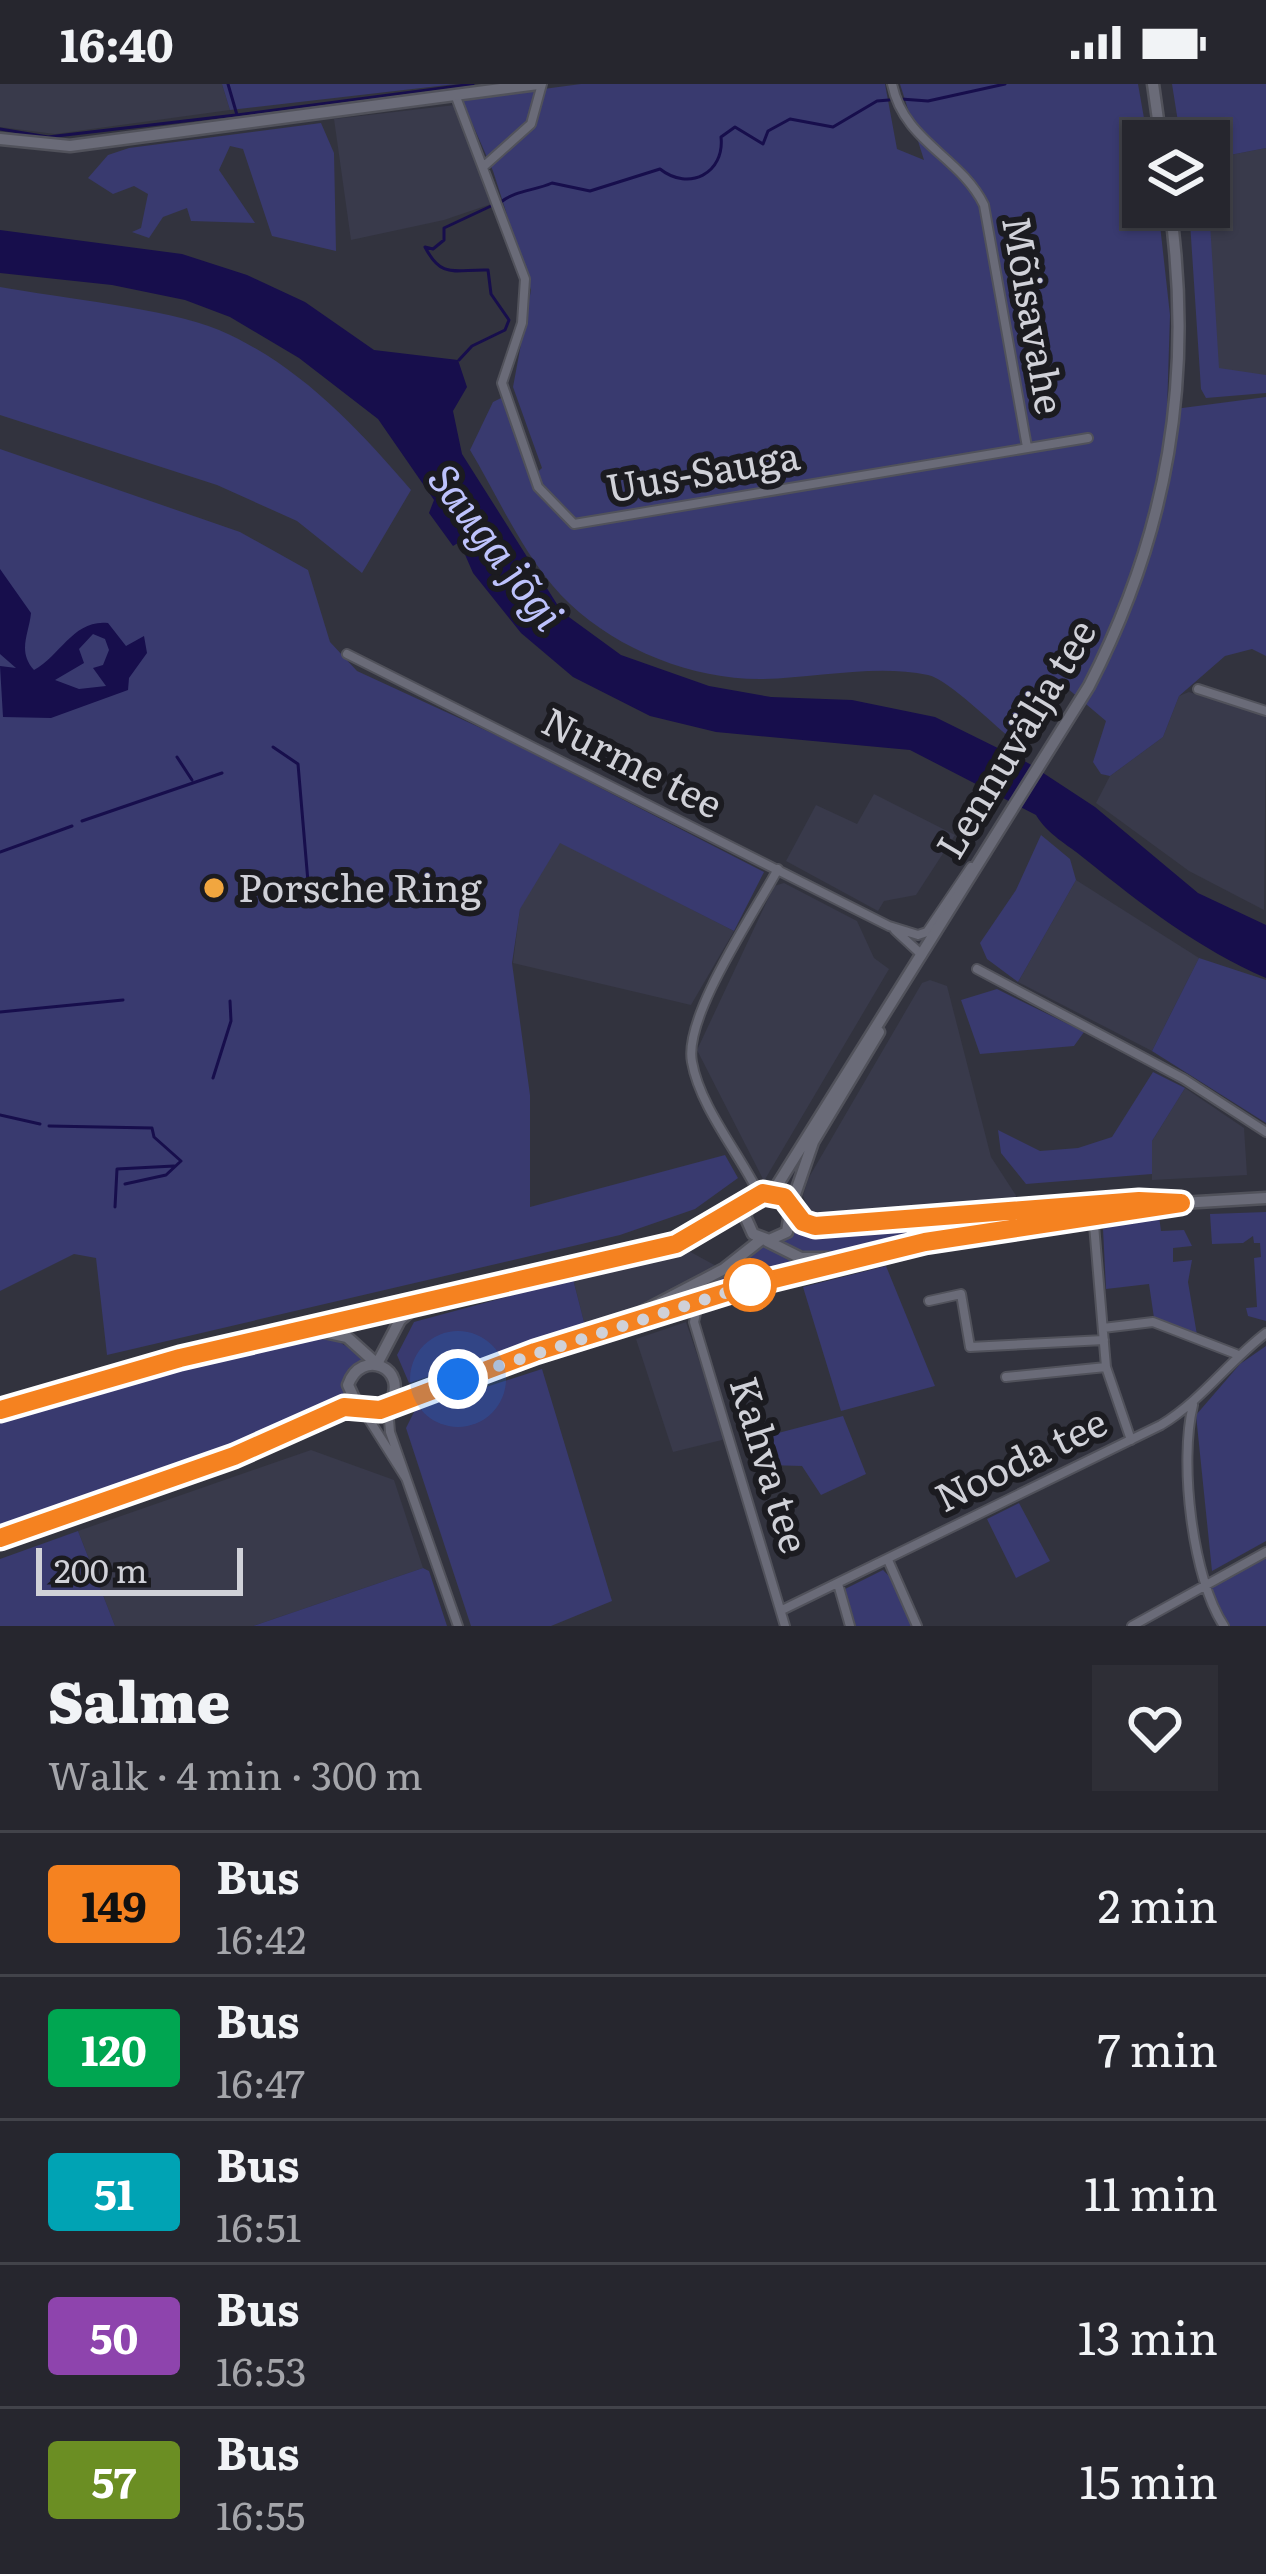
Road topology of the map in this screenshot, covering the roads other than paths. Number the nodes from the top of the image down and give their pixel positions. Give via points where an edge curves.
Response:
1 (540, 84) edge
2 (892, 84) edge
3 (1153, 84) edge
4 (456, 97) junction
5 (1158, 120) edge
6 (0, 139) edge
7 (483, 167) junction
8 (1172, 228) edge
9 (1088, 438) dead end
10 (1027, 447) junction
11 (347, 654) dead end
12 (1198, 689) dead end
13 (1266, 711) edge
14 (983, 854) junction
15 (778, 869) junction
16 (890, 926) junction
17 (918, 935) junction
18 (924, 951) junction
19 (977, 969) dead end
20 (893, 1002) junction
21 (1266, 1132) edge
22 (773, 1192) junction
23 (1262, 1196) edge
24 (755, 1197) junction
25 (1181, 1203) junction
26 (792, 1207) junction
27 (1102, 1211) junction
28 (763, 1239) junction
29 (850, 1257) junction
30 (429, 1300) junction
31 (699, 1300) junction
32 (929, 1301) dead end
33 (673, 1308) junction
34 (694, 1322) junction
35 (614, 1327) junction
36 (1103, 1328) junction
37 (300, 1330) junction
38 (1266, 1334) edge
39 (1104, 1340) junction
40 (1238, 1355) junction
41 (377, 1364) junction
42 (1106, 1367) junction
43 (1006, 1377) dead end
44 (1193, 1403) junction
45 (388, 1405) junction
46 (361, 1408) junction
47 (0, 1410) edge
48 (1168, 1420) junction
49 (1187, 1439) junction
50 (1132, 1440) junction
51 (410, 1485) junction
52 (0, 1538) edge
53 (1266, 1552) edge
54 (888, 1560) junction
55 (838, 1584) junction
56 (1203, 1586) junction
57 (782, 1610) junction
58 (458, 1626) edge
59 (785, 1626) edge
60 (850, 1626) edge
61 (917, 1626) edge
62 (1132, 1626) edge
63 (1224, 1626) edge

1 - 4 main road
1 - 7 street via 531,124
2 - 10 street, Mõisavahe via 905,121 984,205
3 - 5 main road
4 - 6 main road via 70,146
4 - 7 street, Uus-Sauga
7 - 10 street, Uus-Sauga via 525,279 522,322 502,383 538,487 574,524
8 - 14 main road, Lennuvälja tee via 1181,359 1162,500 1119,625
9 - 10 street, Uus-Sauga
11 - 15 street, Nurme tee
12 - 13 street
14 - 17 street
14 - 18 main road, Lennuvälja tee
15 - 16 street, Nurme tee
15 - 24 street via 690,1049 696,1078
16 - 17 street, Nurme tee
16 - 18 street, Nurme tee
17 - 18 street
18 - 20 main road, Lennuvälja tee
19 - 21 street
20 - 22 main road, Lennuvälja tee
20 - 26 main road, Lennuvälja tee via 813,1142
22 - 24 main road
22 - 26 main road
23 - 25 main road
24 - 28 main road via 746,1221
24 - 30 main road via 676,1244
25 - 27 main road
25 - 27 main road via 1139,1201
26 - 27 main road via 815,1226
26 - 28 main road via 787,1232
27 - 29 main road
27 - 36 street via 1095,1238
28 - 29 main road via 801,1258
28 - 35 main road via 717,1274
29 - 31 main road
30 - 37 main road
30 - 41 main road via 403,1316
31 - 33 main road
31 - 34 street, Kahva tee
32 - 39 street via 961,1294 970,1347
33 - 34 street
33 - 35 main road
34 - 57 street, Kahva tee
35 - 45 main road
36 - 39 street
36 - 40 street via 1153,1322
37 - 41 main road via 347,1336
37 - 47 main road
38 - 40 street, Nooda tee
39 - 42 street
40 - 44 street, Nooda tee
41 - 45 main road via 395,1381
41 - 46 main road via 350,1377
42 - 43 street
42 - 50 street
44 - 48 street, Nooda tee
44 - 49 street
45 - 46 main road
45 - 51 street
46 - 51 street
46 - 52 main road via 344,1407 234,1456
48 - 49 street
48 - 50 street, Nooda tee
49 - 56 street
50 - 54 street, Nooda tee
51 - 58 street
53 - 56 street
54 - 55 street, Nooda tee
54 - 61 street
55 - 57 street, Nooda tee
55 - 60 street
56 - 62 street
56 - 63 street
57 - 59 street, Kahva tee

